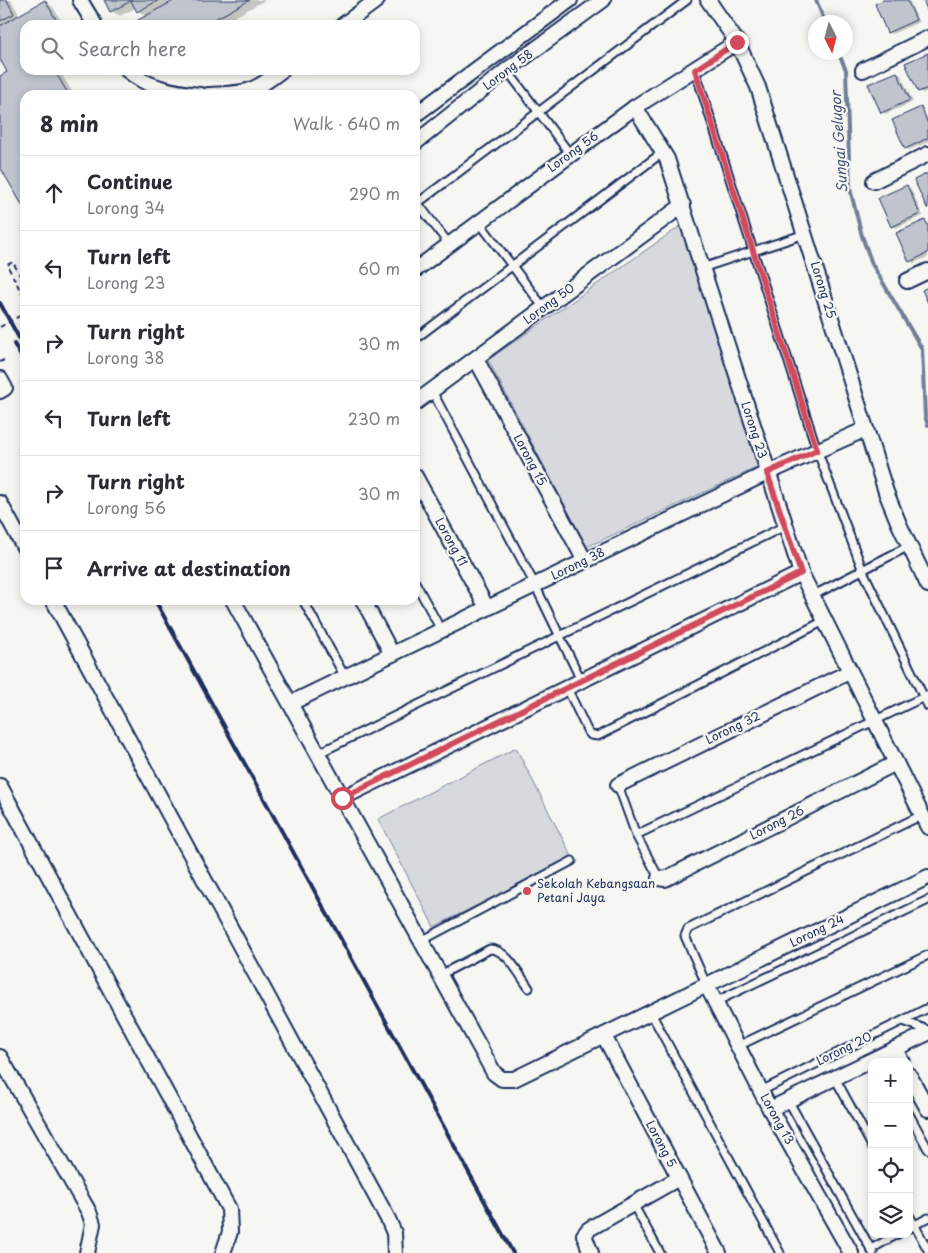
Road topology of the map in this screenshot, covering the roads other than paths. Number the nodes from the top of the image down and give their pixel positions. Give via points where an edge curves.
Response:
1 (80, 0) edge
2 (377, 0) edge
3 (570, 0) edge
4 (603, 0) edge
5 (687, 0) edge
6 (708, 0) edge
7 (92, 20) edge
8 (350, 20) edge
9 (928, 38) edge
10 (737, 42) junction
11 (495, 55) junction
12 (507, 70) junction
13 (695, 70) junction
14 (863, 70) dead end
15 (133, 75) edge
16 (275, 75) edge
17 (166, 90) edge
18 (252, 90) edge
19 (635, 107) junction
20 (420, 111) edge
21 (539, 112) junction
22 (420, 139) edge
23 (663, 152) junction
24 (570, 154) junction
25 (928, 154) edge
26 (874, 181) dead end
27 (420, 200) edge
28 (683, 205) junction
29 (420, 208) edge
30 (480, 222) junction
31 (805, 234) junction
32 (449, 244) junction
33 (754, 250) junction
34 (420, 266) edge
35 (513, 266) junction
36 (702, 268) junction
37 (928, 271) edge
38 (907, 281) dead end
39 (544, 308) junction
40 (420, 335) edge
41 (476, 359) junction
42 (0, 379) edge
43 (0, 391) edge
44 (432, 391) junction
45 (420, 399) edge
46 (866, 429) junction
47 (817, 450) junction
48 (767, 473) junction
49 (420, 485) edge
50 (0, 503) edge
51 (784, 526) junction
52 (20, 540) edge
53 (909, 546) junction
54 (585, 561) junction
55 (863, 572) junction
56 (801, 573) junction
57 (928, 584) edge
58 (534, 585) junction
59 (420, 591) edge
60 (812, 596) junction
61 (56, 605) edge
62 (236, 605) edge
63 (306, 605) edge
64 (365, 605) edge
65 (487, 608) junction
66 (824, 621) junction
67 (441, 630) junction
68 (559, 636) junction
69 (392, 654) junction
70 (849, 672) junction
71 (345, 677) junction
72 (581, 680) junction
73 (567, 688) junction
74 (926, 696) edge
75 (291, 703) junction
76 (928, 706) edge
77 (875, 722) junction
78 (319, 752) junction
79 (896, 763) junction
80 (618, 785) joint
81 (0, 786) edge
82 (342, 798) junction
83 (925, 821) edge
84 (636, 835) junction
85 (572, 862) dead end
86 (928, 877) edge
87 (659, 878) joint
88 (928, 900) edge
89 (421, 941) junction
90 (928, 955) edge
91 (440, 974) junction
92 (706, 984) junction
93 (530, 988) dead end
94 (715, 1002) junction
95 (928, 1008) edge
96 (651, 1013) junction
97 (903, 1021) junction
98 (928, 1032) edge
99 (604, 1036) junction
100 (738, 1046) junction
101 (895, 1049) junction
102 (0, 1057) edge
103 (882, 1058) edge
104 (900, 1058) edge
105 (868, 1064) edge
106 (835, 1078) junction
107 (913, 1082) edge
108 (761, 1091) junction
109 (788, 1100) junction
110 (770, 1109) junction
111 (928, 1110) edge
112 (913, 1121) edge
113 (868, 1139) edge
114 (928, 1149) edge
115 (680, 1178) junction
116 (633, 1204) junction
117 (928, 1218) edge
118 (913, 1226) edge
119 (913, 1228) edge
120 (892, 1238) edge
121 (928, 1250) edge
122 (872, 1251) edge
123 (849, 1252) edge
124 (87, 1253) edge
125 (223, 1253) edge
126 (395, 1253) edge
127 (591, 1253) edge
128 (660, 1253) edge
129 (719, 1253) edge
130 (780, 1253) edge

1 - 7 street
2 - 8 street
3 - 11 street
4 - 12 street, Lorong 58
5 - 21 lane
6 - 10 street, Lorong 25
9 - 14 street
10 - 13 street, Lorong 56
10 - 31 street, Lorong 25 via 758,87
11 - 12 street
11 - 20 street
12 - 21 lane
12 - 22 street, Lorong 58
13 - 19 street, Lorong 56
13 - 33 lane
15 - 17 street
16 - 18 street
19 - 23 street, Lorong 23
19 - 24 street, Lorong 56
21 - 24 lane
21 - 27 lane
23 - 28 street, Lorong 23
23 - 35 lane
24 - 30 street, Lorong 56
25 - 26 street
28 - 36 street, Lorong 23
28 - 39 street, Lorong 50
29 - 32 lane
30 - 32 street, Lorong 56
30 - 35 lane
31 - 33 lane
31 - 46 street, Lorong 25
32 - 34 street, Lorong 56
33 - 36 lane
33 - 47 lane
35 - 39 lane
35 - 40 lane
36 - 48 street, Lorong 23
37 - 38 street
39 - 41 street, Lorong 50
41 - 44 street, Lorong 50
41 - 54 street, Lorong 15
42 - 43 street via 4,388
44 - 45 street, Lorong 50
44 - 58 lane
46 - 47 street, Lorong 38
46 - 53 street, Lorong 25 via 886,492
47 - 48 street, Lorong 38
47 - 55 lane
48 - 51 street, Lorong 23
48 - 54 street, Lorong 38
49 - 65 street, Lorong 11
50 - 52 street
51 - 56 street, Lorong 23
51 - 68 lane
53 - 55 lane
53 - 57 street, Lorong 25
54 - 58 street, Lorong 38
55 - 60 lane
55 - 74 lane
56 - 60 street, Lorong 23
56 - 72 street
58 - 65 street, Lorong 38
58 - 68 lane
59 - 67 lane
60 - 66 street, Lorong 23
61 - 126 street via 388,1219 395,1238
62 - 75 street, Lorong 24
63 - 71 lane
64 - 69 street
65 - 67 street, Lorong 38
66 - 70 street, Lorong 23
66 - 73 lane via 598,736 588,732
67 - 69 street, Lorong 38
68 - 72 lane
68 - 78 lane
69 - 71 street, Lorong 38
70 - 77 street, Lorong 23
70 - 80 street, Lorong 32
71 - 75 street, Lorong 38
72 - 73 street
73 - 82 street
74 - 76 lane
74 - 77 lane
75 - 78 street, Lorong 24
77 - 79 street, Lorong 23
77 - 84 lane
78 - 82 street, Lorong 24
79 - 83 street, Lorong 23
79 - 87 street, Lorong 26 via 665,879
80 - 84 lane
81 - 125 street via 229,1209 230,1232
82 - 89 street, Lorong 24
83 - 92 lane via 688,929 686,936
84 - 87 lane
85 - 89 lane
86 - 92 street, Lorong 24
88 - 94 lane, Lorong 24
89 - 91 street, Lorong 24
90 - 100 lane
91 - 93 lane via 495,949
91 - 99 street, Lorong 24 via 494,1073 502,1079 514,1079
92 - 94 street, Lorong 13
92 - 96 street, Lorong 24
94 - 100 street, Lorong 13
95 - 97 lane, Lorong 20
96 - 99 street, Lorong 24
96 - 130 lane
97 - 98 lane
97 - 108 lane, Lorong 20
98 - 101 street, Lorong 20
99 - 115 street, Lorong 5
100 - 108 street, Lorong 13
101 - 103 street, Lorong 20
101 - 104 street
102 - 124 street via 89,1212 93,1224
105 - 106 street, Lorong 20
106 - 109 street, Lorong 20
106 - 113 lane
107 - 111 street
108 - 110 street, Lorong 13
109 - 110 street, Lorong 20
109 - 122 lane
110 - 123 street, Lorong 13
112 - 114 lane
115 - 116 street
115 - 129 street, Lorong 5
116 - 127 street via 589,1229 584,1236
116 - 128 lane
117 - 118 lane
119 - 121 lane
120 - 122 lane

